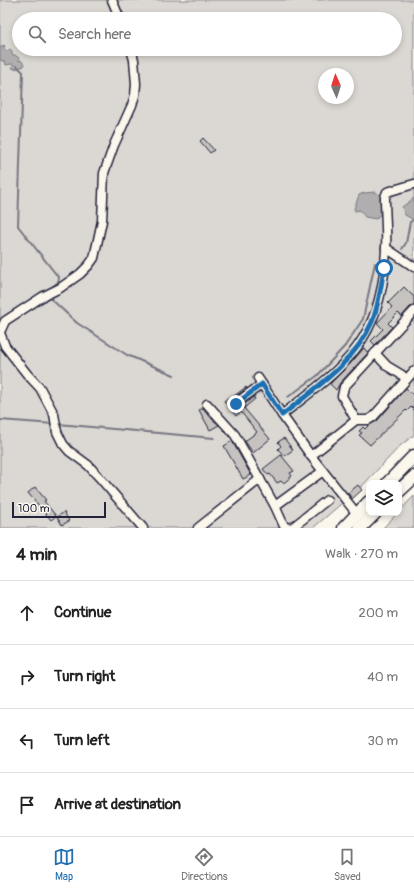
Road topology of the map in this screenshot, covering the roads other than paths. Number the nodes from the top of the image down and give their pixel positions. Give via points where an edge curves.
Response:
1 (112, 0) edge
2 (117, 12) edge
3 (133, 56) edge
4 (414, 184) edge
5 (386, 248) junction
6 (414, 267) edge
7 (414, 311) edge
8 (0, 329) edge
9 (375, 353) junction
10 (414, 371) edge
11 (406, 380) junction
12 (207, 404) dead end
13 (236, 404) dead end
14 (282, 415) junction
15 (356, 420) junction
16 (311, 456) junction
17 (414, 456) edge
18 (323, 471) junction
19 (414, 477) edge
20 (260, 479) junction
21 (391, 480) edge
22 (402, 488) edge
23 (327, 500) dead end
24 (275, 506) junction
25 (365, 521) edge
26 (143, 528) edge
27 (198, 528) edge
28 (344, 528) edge

1 - 2 street
3 - 8 street via 135,95 104,173 102,221 94,258 80,274 5,321
4 - 5 street via 386,192
5 - 6 street
5 - 14 street via 379,301 362,340 331,375
7 - 9 street
8 - 26 street via 5,346 40,388 54,414 57,432 63,444 99,476
9 - 11 street via 386,366
9 - 15 street via 342,390 342,396
10 - 11 street
11 - 15 street via 374,417
12 - 20 street via 234,435
13 - 14 street via 260,381
14 - 16 street
15 - 16 street
16 - 18 street
17 - 21 highway
18 - 24 street
18 - 25 street
19 - 22 highway
20 - 24 street
20 - 27 street
23 - 24 street via 293,527 288,528 284,526
25 - 28 highway

